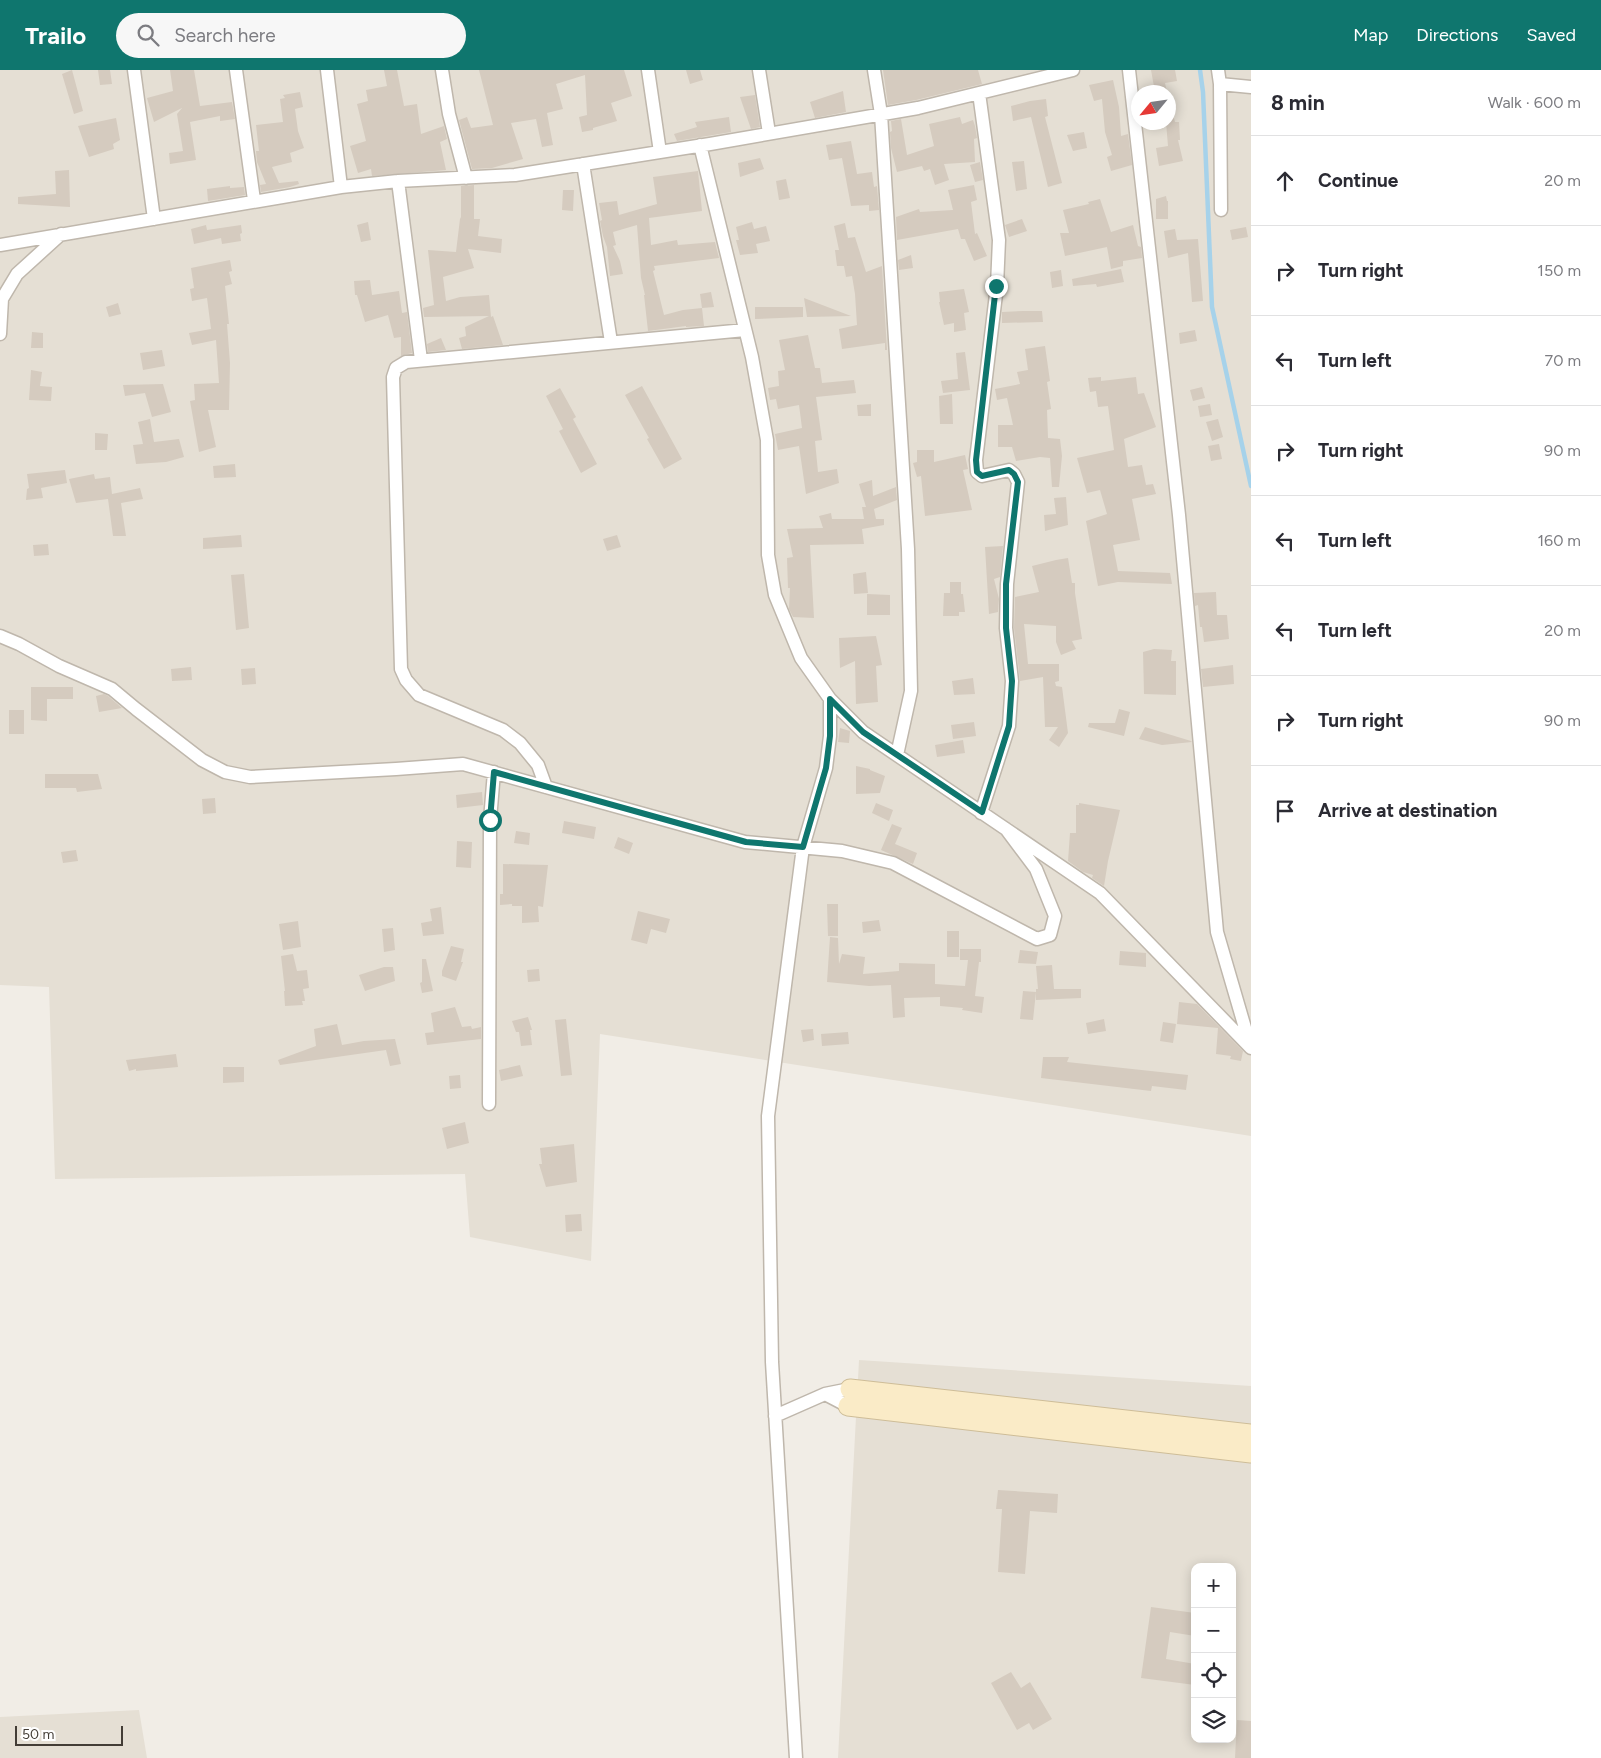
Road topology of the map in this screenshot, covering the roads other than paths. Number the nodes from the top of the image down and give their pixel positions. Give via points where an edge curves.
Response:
1 (134, 70) edge
2 (236, 70) edge
3 (327, 70) edge
4 (442, 70) edge
5 (648, 70) edge
6 (759, 70) edge
7 (874, 70) edge
8 (1073, 70) edge
9 (1129, 70) edge
10 (1218, 70) edge
11 (1220, 84) junction
12 (1251, 87) edge
13 (978, 93) junction
14 (881, 114) junction
15 (768, 134) junction
16 (700, 145) junction
17 (660, 152) junction
18 (582, 164) junction
19 (466, 178) junction
20 (398, 182) junction
21 (341, 187) junction
22 (254, 200) junction
23 (1221, 210) dead end
24 (154, 219) junction
25 (61, 234) junction
26 (0, 245) edge
27 (745, 330) junction
28 (0, 334) edge
29 (610, 342) junction
30 (421, 360) junction
31 (0, 636) edge
32 (830, 699) junction
33 (897, 755) junction
34 (494, 772) junction
35 (546, 787) junction
36 (982, 812) junction
37 (1006, 829) junction
38 (803, 847) junction
39 (1251, 1048) edge
40 (489, 1104) dead end
41 (849, 1398) junction
42 (775, 1416) junction
43 (1251, 1434) edge
44 (1251, 1453) edge
45 (796, 1758) edge

1 - 24 street
2 - 22 street
3 - 21 street
4 - 19 street via 449,114
5 - 17 street
6 - 15 street
7 - 14 street
8 - 13 street
9 - 39 street via 1179,515 1217,932
10 - 11 street
11 - 12 street
11 - 23 street
13 - 14 street
13 - 36 street via 999,240 977,472 982,476 1009,470 1018,482 1006,584 1006,628 1012,681 1009,726
14 - 15 street
14 - 33 street via 908,549 911,691
15 - 16 street
16 - 17 street
16 - 27 street
17 - 18 street
18 - 19 street via 515,175
18 - 29 street
19 - 20 street
20 - 21 street
20 - 30 street
21 - 22 street
22 - 24 street
24 - 25 street
25 - 26 street
25 - 28 street via 17,274 2,299
27 - 29 street
27 - 32 street via 767,440 768,556 775,595 801,658
29 - 30 street
30 - 35 street via 406,362 396,368 393,377 401,669 419,695 502,730 520,742 538,765
31 - 34 street via 112,689 202,760 225,772 250,777 463,764
32 - 33 street via 863,732
32 - 38 street via 826,768
33 - 36 street
34 - 35 street
34 - 40 street via 490,820
35 - 38 street via 746,842
36 - 37 street
37 - 38 street via 1036,869 1055,916 1050,935 1037,939 894,863 842,851
37 - 39 street via 1100,893
38 - 42 street via 768,1116
41 - 42 street via 825,1394
41 - 43 street
41 - 44 street
42 - 45 street

